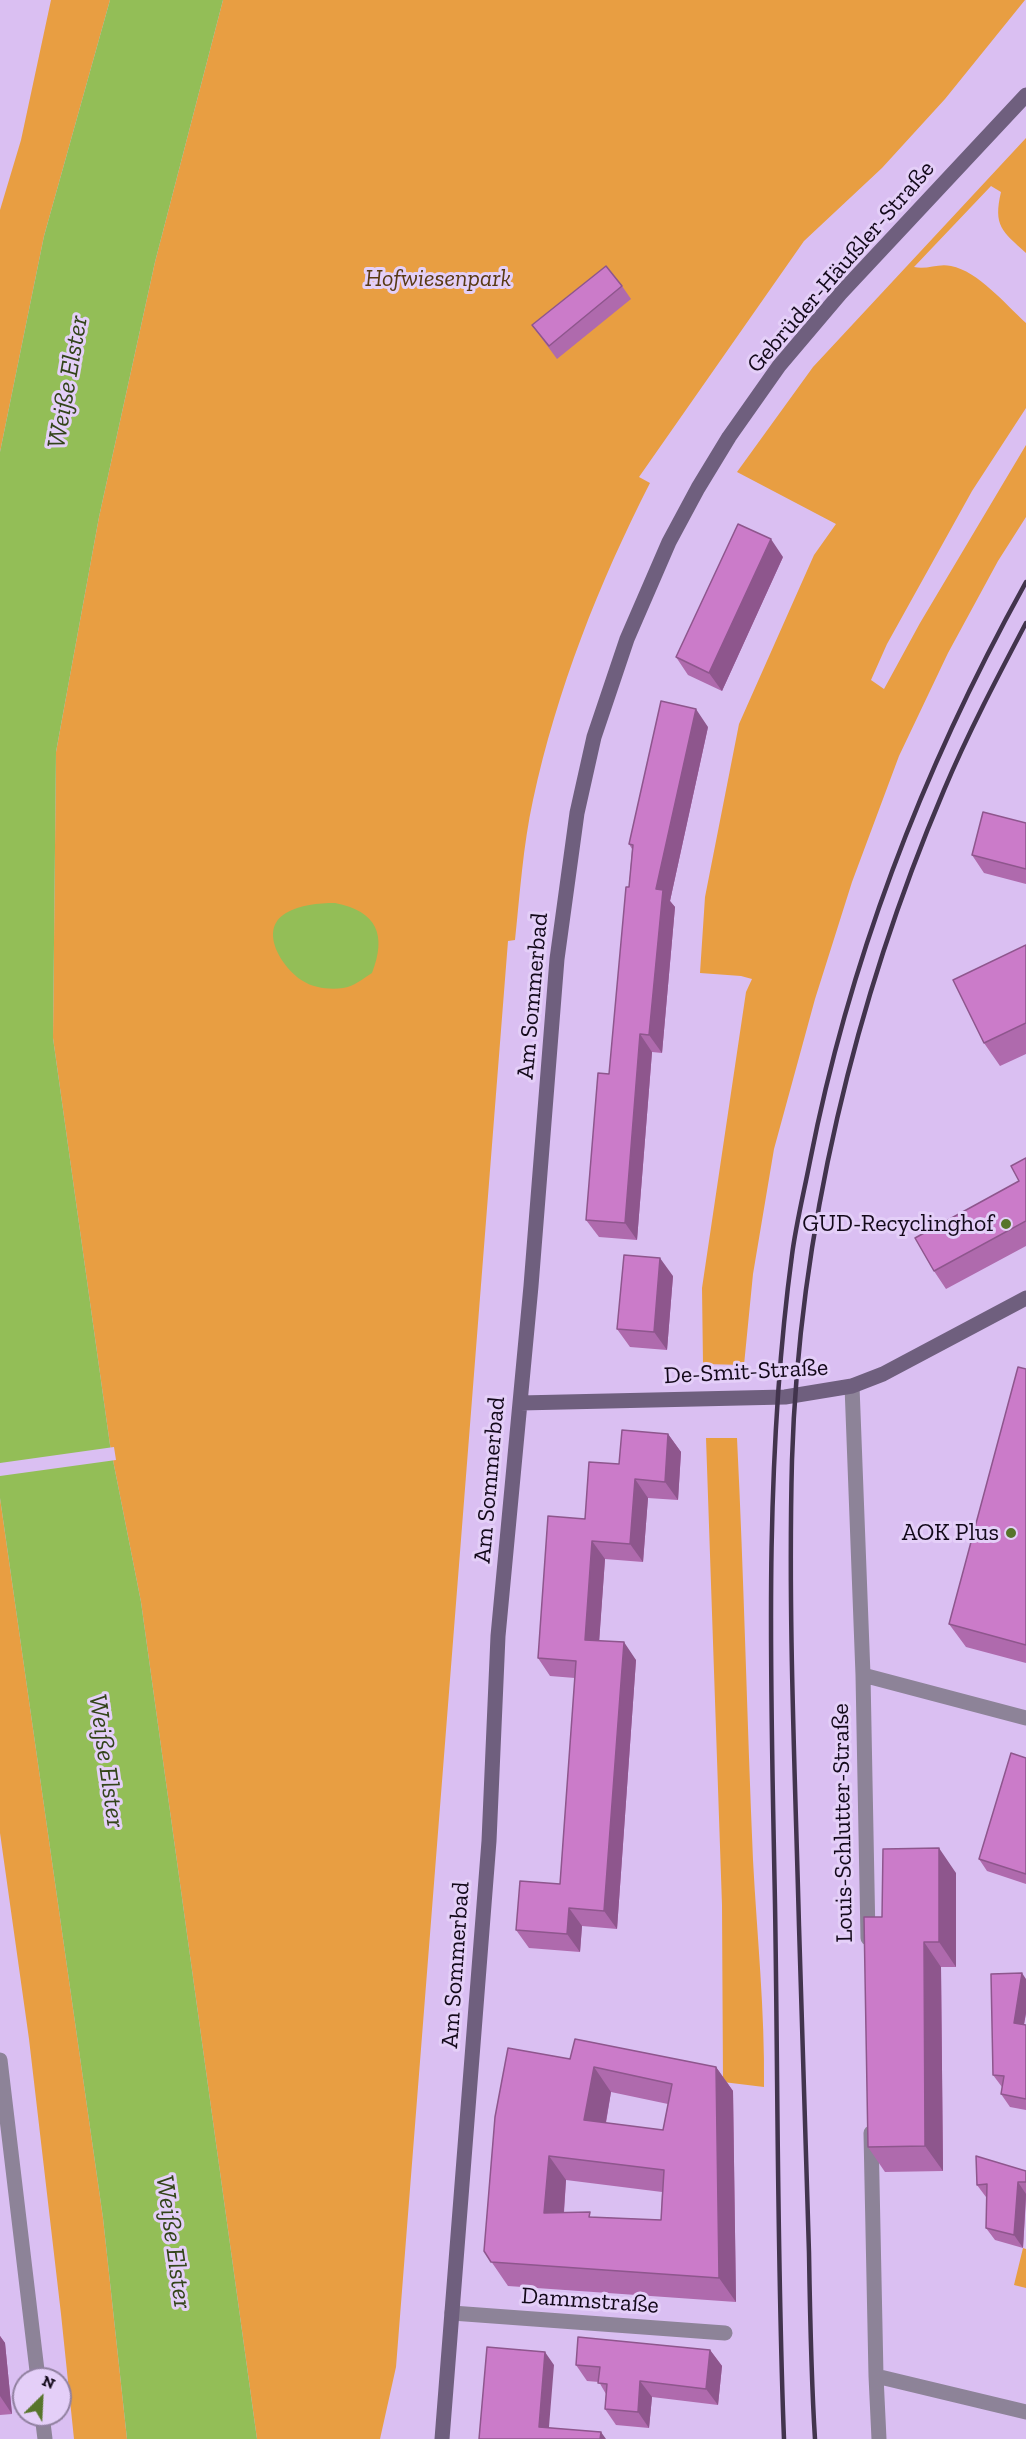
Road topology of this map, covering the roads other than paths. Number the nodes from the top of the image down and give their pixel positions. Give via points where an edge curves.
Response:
1 (1026, 95) edge
2 (669, 542) joint
3 (1026, 1298) edge
4 (852, 1386) junction
5 (520, 1403) junction
6 (863, 1675) junction
7 (1026, 1718) edge
8 (868, 1948) edge
9 (0, 2060) edge
10 (871, 2114) edge
11 (452, 2313) junction
12 (725, 2333) dead end
13 (37, 2367) edge
14 (876, 2376) junction
15 (1026, 2412) edge
16 (442, 2439) edge
17 (879, 2439) edge

1 - 2 main road, Gebrüder-Häußler-Straße via 840,294 779,366 723,447
2 - 5 main road, Am Sommerbad via 627,639 594,737 577,813 557,959
3 - 4 main road, De-Smit-Straße via 883,1374
4 - 5 main road, De-Smit-Straße via 785,1396
4 - 6 street, Louis-Schlutter-Straße
5 - 11 main road, Am Sommerbad via 498,1636 489,1841
6 - 7 street
6 - 8 street, Louis-Schlutter-Straße
9 - 13 street
10 - 14 street
11 - 12 street, Dammstraße
11 - 16 main road, Am Sommerbad
14 - 15 street
14 - 17 street

